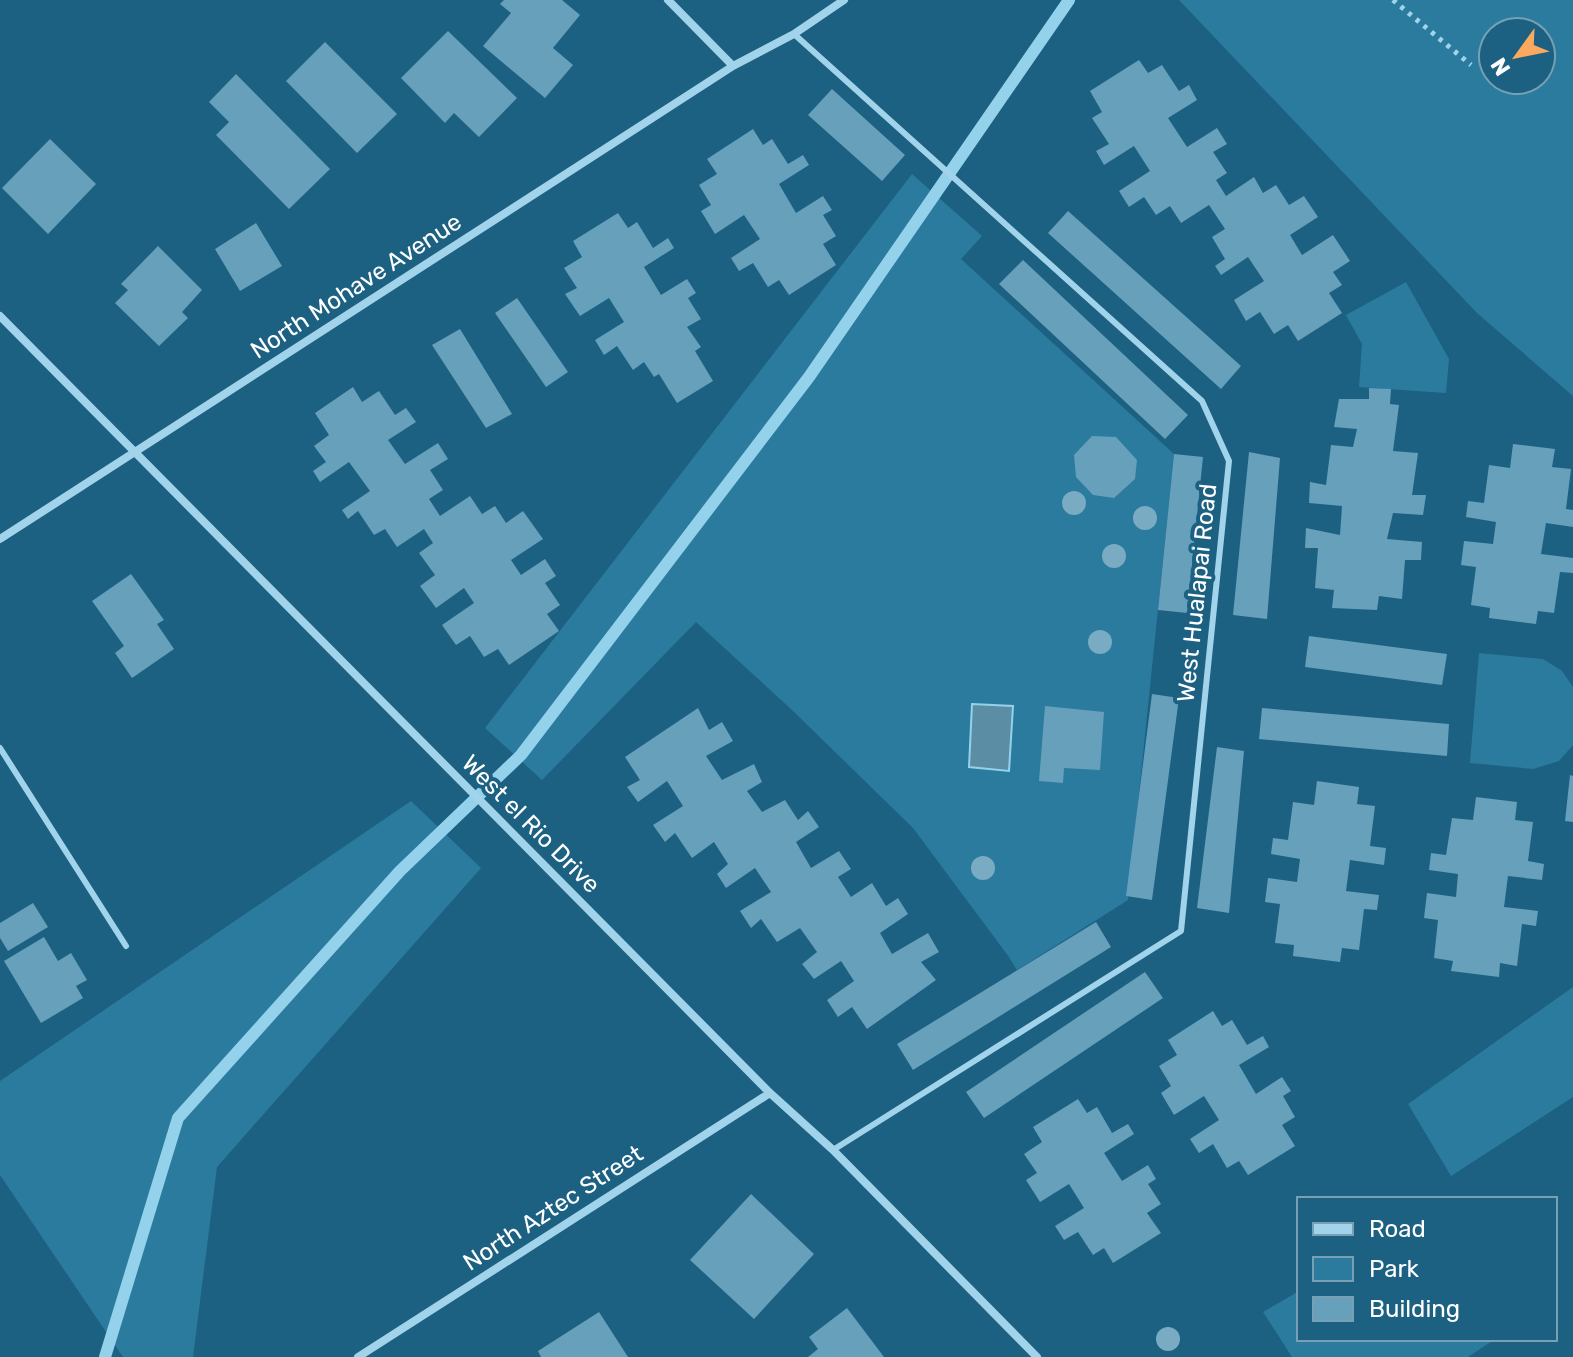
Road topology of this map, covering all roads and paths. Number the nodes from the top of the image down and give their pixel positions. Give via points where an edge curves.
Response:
1 (668, 0) edge
2 (844, 0) edge
3 (1393, 0) edge
4 (794, 34) junction
5 (1471, 65) dead end
6 (733, 66) junction
7 (0, 316) edge
8 (134, 453) junction
9 (0, 539) edge
10 (0, 748) edge
11 (126, 946) dead end
12 (770, 1093) junction
13 (833, 1150) junction
14 (358, 1357) edge
15 (1037, 1357) edge

1 - 6 street
2 - 4 street, North Mohave Avenue
3 - 5 path
4 - 6 street, North Mohave Avenue
4 - 13 lane, West Hualapai Road via 1202,401 1229,461 1181,931
6 - 8 street, North Mohave Avenue
7 - 8 street, West el Rio Drive
8 - 9 street, North Mohave Avenue
8 - 12 street, West el Rio Drive
10 - 11 lane
12 - 13 street, West el Rio Drive
12 - 14 street, North Aztec Street
13 - 15 street, West el Rio Drive

